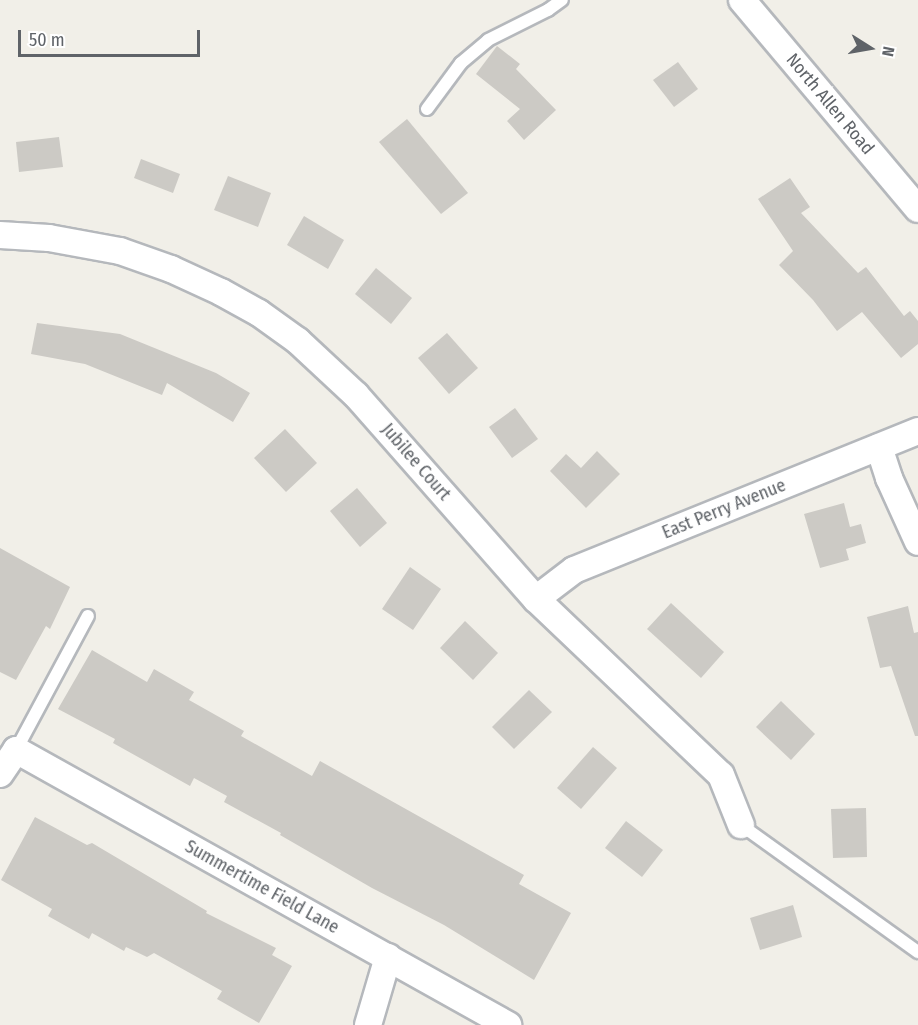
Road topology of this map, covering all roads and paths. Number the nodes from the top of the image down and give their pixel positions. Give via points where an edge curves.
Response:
1 (562, 0) edge
2 (742, 0) edge
3 (427, 110) dead end
4 (918, 209) edge
5 (0, 235) edge
6 (918, 431) edge
7 (879, 447) junction
8 (918, 542) edge
9 (536, 599) junction
10 (88, 616) dead end
11 (16, 750) junction
12 (0, 774) edge
13 (741, 825) joint
14 (918, 952) edge
15 (388, 957) junction
16 (368, 1025) edge
17 (508, 1025) edge

1 - 3 lane via 488,40 461,63
2 - 4 street, North Allen Road
5 - 9 street, Jubilee Court via 49,238 120,251 171,269 259,314 298,341 356,395
6 - 7 street, East Perry Avenue
7 - 8 street
7 - 9 street, East Perry Avenue via 574,570
9 - 13 street, Jubilee Court via 721,775
10 - 11 lane
11 - 12 street
11 - 15 street, Summertime Field Lane
13 - 14 lane
15 - 16 street
15 - 17 street, Summertime Field Lane

